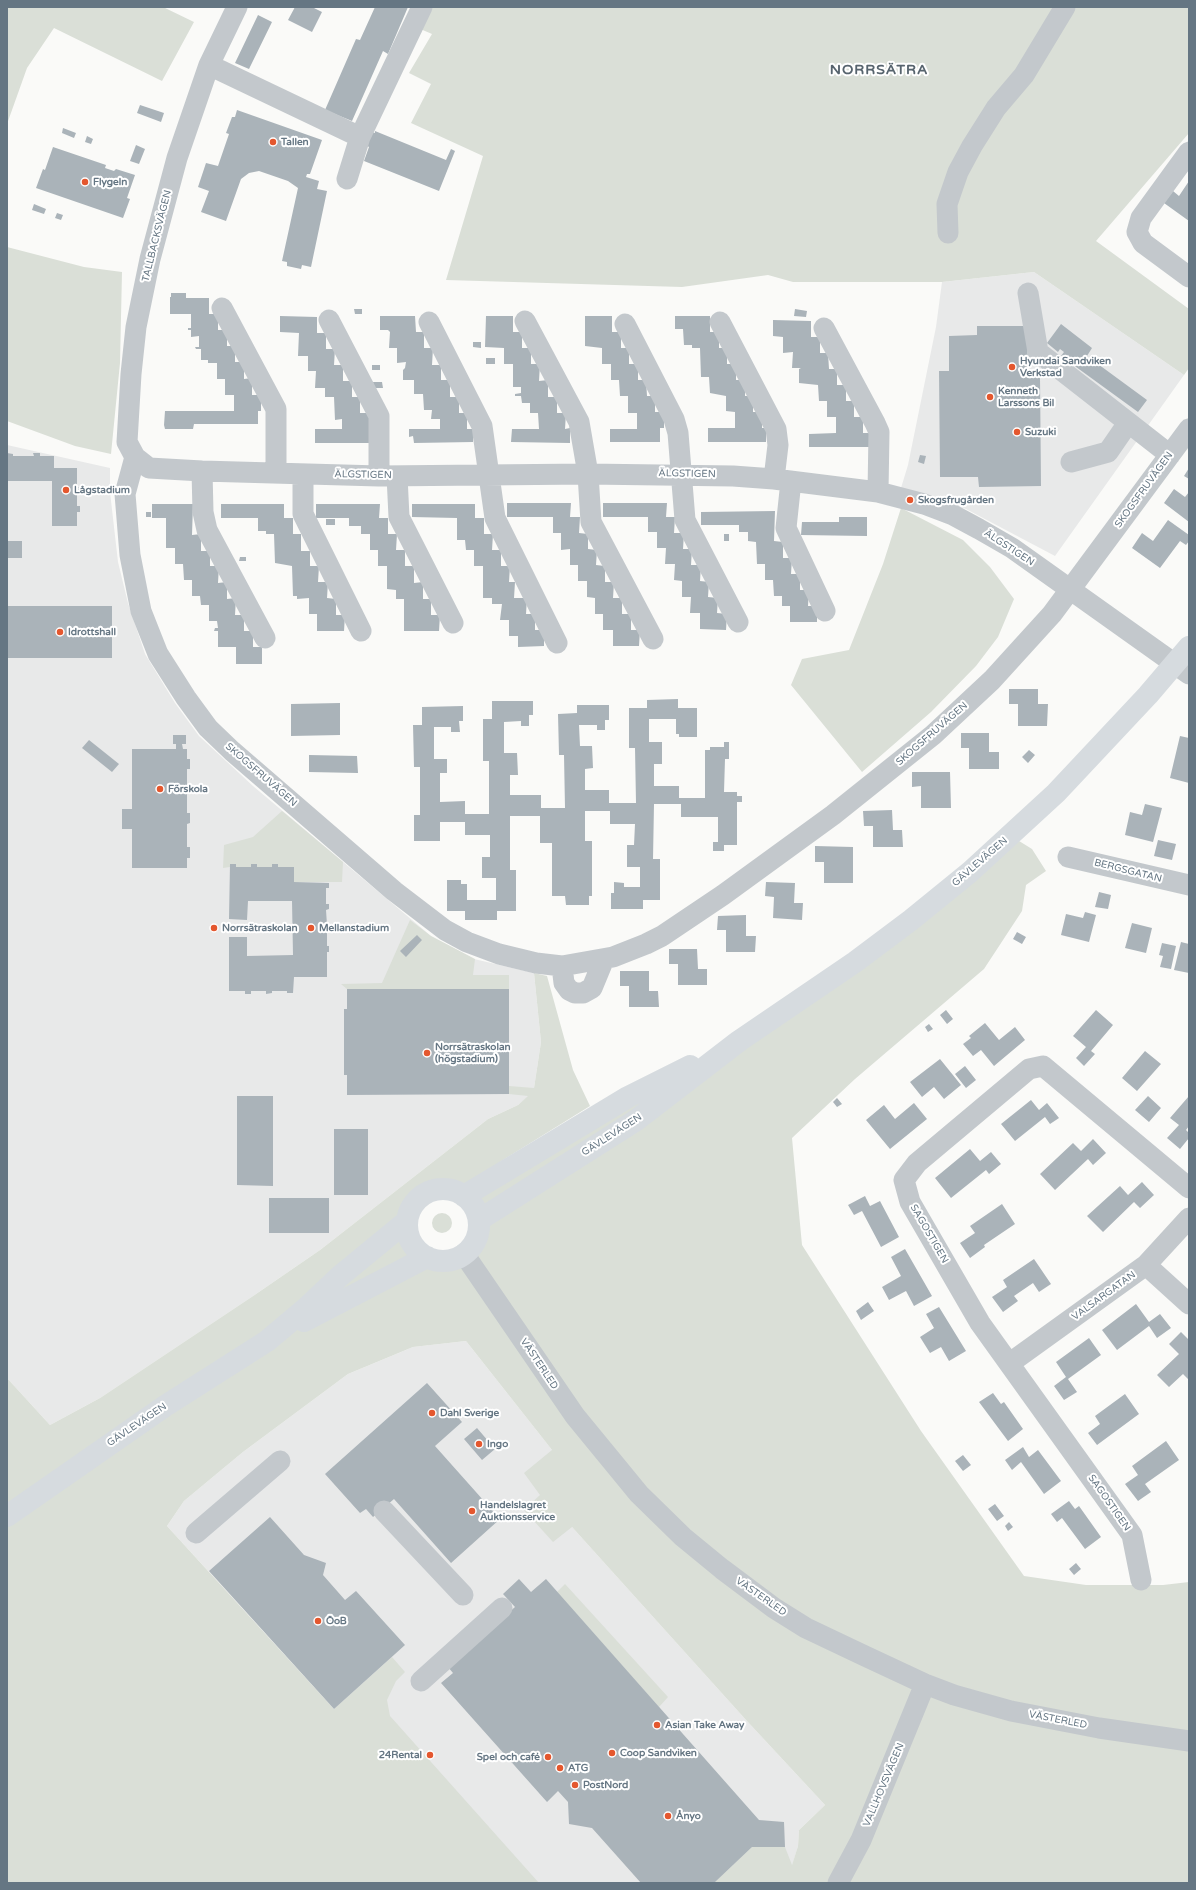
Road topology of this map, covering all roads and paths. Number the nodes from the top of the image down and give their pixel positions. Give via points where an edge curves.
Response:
1 (237, 7) edge
2 (422, 7) edge
3 (1065, 7) edge
4 (209, 65) junction
5 (360, 137) junction
6 (1189, 152) edge
7 (347, 179) dead end
8 (948, 233) dead end
9 (1189, 277) edge
10 (1028, 293) dead end
11 (222, 308) dead end
12 (329, 320) dead end
13 (525, 321) dead end
14 (429, 322) dead end
15 (720, 322) dead end
16 (624, 324) dead end
17 (824, 328) dead end
18 (1128, 423) junction
19 (1189, 429) edge
20 (1170, 455) junction
21 (142, 462) junction
22 (1071, 462) dead end
23 (202, 471) junction
24 (276, 473) junction
25 (588, 474) junction
26 (682, 474) junction
27 (303, 475) junction
28 (388, 476) junction
29 (490, 476) junction
30 (782, 480) junction
31 (878, 492) junction
32 (1070, 590) junction
33 (825, 611) dead end
34 (738, 622) dead end
35 (453, 623) dead end
36 (361, 631) dead end
37 (265, 638) dead end
38 (653, 639) dead end
39 (557, 643) dead end
40 (1189, 647) edge
41 (1182, 669) edge
42 (1068, 857) dead end
43 (1189, 885) edge
44 (604, 959) junction
45 (562, 966) junction
46 (739, 1041) junction
47 (1189, 1188) edge
48 (464, 1196) junction
49 (1189, 1218) edge
50 (479, 1220) junction
51 (407, 1221) junction
52 (464, 1254) junction
53 (427, 1257) junction
54 (1146, 1265) junction
55 (1189, 1304) edge
56 (269, 1339) junction
57 (1010, 1363) junction
58 (280, 1461) dead end
59 (384, 1511) dead end
60 (7, 1516) edge
61 (196, 1533) dead end
62 (1141, 1580) dead end
63 (463, 1595) dead end
64 (502, 1608) dead end
65 (421, 1681) dead end
66 (925, 1684) junction
67 (1189, 1741) edge
68 (838, 1883) edge

1 - 4 street, TALLBACKSVÄGEN
2 - 5 street
3 - 8 street via 1024,75 992,114 958,172 948,204
4 - 5 street
4 - 21 street, TALLBACKSVÄGEN via 177,158 150,259 136,327 127,425 128,442
5 - 7 street
6 - 9 street via 1141,218 1137,232 1143,243
10 - 18 street via 1038,352
11 - 24 street via 276,409
12 - 28 street via 379,416
13 - 25 street via 579,422
14 - 29 street via 482,426
15 - 30 street via 776,429
16 - 26 street via 674,419
17 - 31 street via 879,432
18 - 20 street
18 - 22 street via 1108,452
19 - 20 street, SKOGSFRUVÄGEN
20 - 32 street, SKOGSFRUVÄGEN
21 - 23 street, ÄLGSTIGEN
21 - 45 street, SKOGSFRUVÄGEN via 124,494 130,555 141,611 158,654 208,728 389,887 445,930 467,942 499,954
23 - 24 street, ÄLGSTIGEN
23 - 37 street via 203,512 207,530
24 - 27 street, ÄLGSTIGEN
25 - 26 street, ÄLGSTIGEN
25 - 29 street, ÄLGSTIGEN
25 - 38 street via 591,522
26 - 30 street, ÄLGSTIGEN
26 - 34 street via 685,520
27 - 28 street, ÄLGSTIGEN
27 - 36 street via 303,514
28 - 29 street, ÄLGSTIGEN
28 - 35 street via 399,518
29 - 39 street via 495,518
30 - 31 street, ÄLGSTIGEN
30 - 33 street via 786,528
31 - 32 street, ÄLGSTIGEN via 953,515 1012,548
32 - 41 street, ÄLGSTIGEN
32 - 44 street, SKOGSFRUVÄGEN via 992,680 933,735 856,799 662,936
40 - 41 main road, GÄVLEVÄGEN
41 - 46 main road, GÄVLEVÄGEN via 1065,784 970,872 861,958
42 - 43 street, BERGSGATAN
44 - 45 street, SKOGSFRUVÄGEN
44 - 45 street via 592,988 583,993 569,990 564,983
46 - 48 main road, GÄVLEVÄGEN via 628,1098
46 - 50 main road, GÄVLEVÄGEN via 635,1121
47 - 57 street, SAGOSTIGEN via 1043,1066 1029,1069 917,1162 904,1180 910,1202 980,1323
48 - 50 main road via 471,1202
48 - 51 main road, GÄVLEVÄGEN via 453,1190 429,1192 411,1207
49 - 54 street, VALSARGATAN
50 - 52 main road via 476,1238
51 - 53 main road via 407,1231 412,1242 418,1251
51 - 56 main road, GÄVLEVÄGEN
52 - 53 main road via 446,1261
52 - 66 street, VÄSTERLED via 575,1416 639,1494 683,1537 751,1592 806,1628
53 - 56 main road, GÄVLEVÄGEN
54 - 55 street
54 - 57 street, VALSARGATAN
56 - 60 main road, GÄVLEVÄGEN via 165,1406
57 - 62 street, SAGOSTIGEN via 1132,1535
58 - 61 street
59 - 63 street
64 - 65 street
66 - 67 street, VÄSTERLED via 1011,1711 1099,1728
66 - 68 street, VALLHOVSVÄGEN via 861,1840

